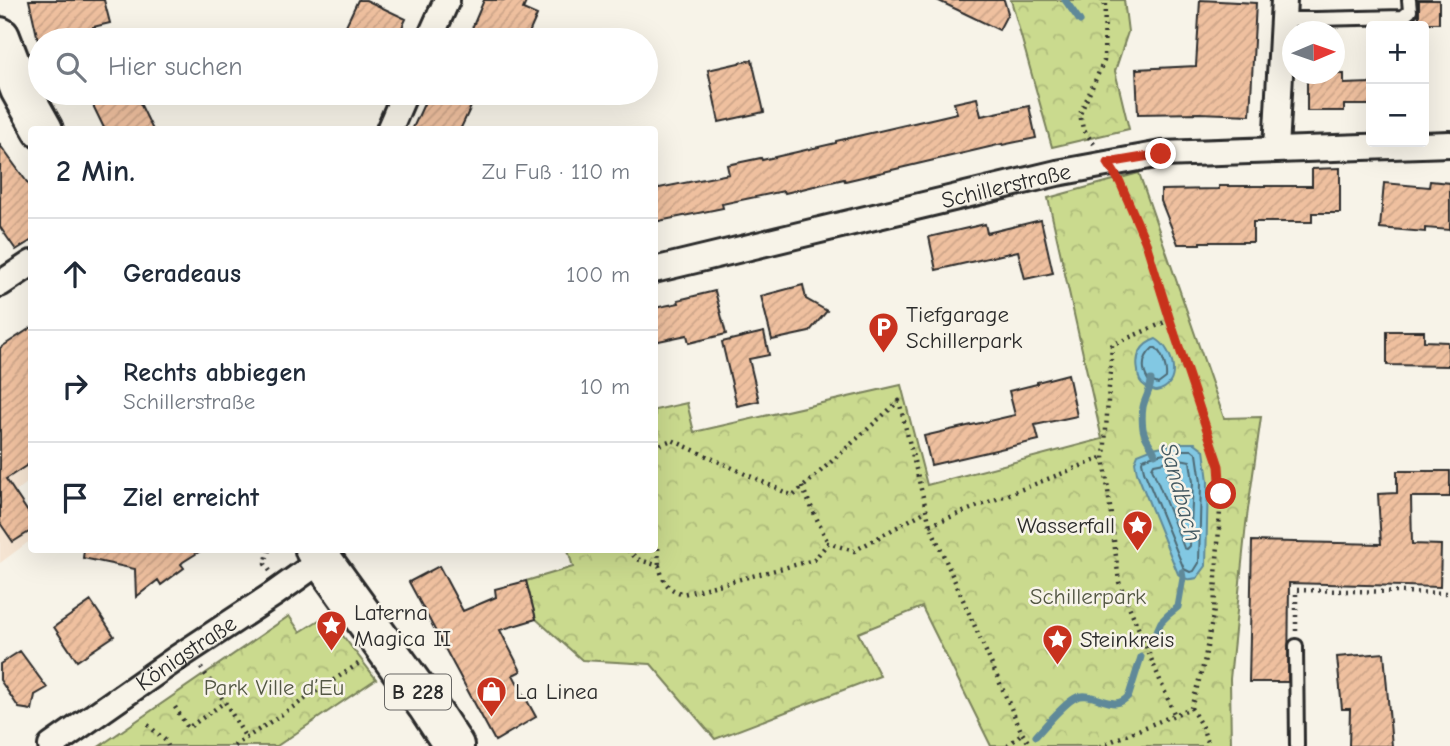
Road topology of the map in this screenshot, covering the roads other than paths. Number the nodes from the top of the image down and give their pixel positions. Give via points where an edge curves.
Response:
1 (447, 0) edge
2 (1409, 0) edge
3 (1284, 9) edge
4 (434, 28) edge
5 (0, 37) edge
6 (28, 103) edge
7 (29, 105) edge
8 (400, 105) edge
9 (41, 126) edge
10 (391, 126) edge
11 (1450, 144) edge
12 (1276, 149) junction
13 (28, 266) edge
14 (658, 269) edge
15 (0, 284) edge
16 (319, 554) edge
17 (1296, 646) road end
18 (51, 746) edge
19 (454, 746) edge
20 (1297, 746) edge

1 - 4 street
2 - 3 lane via 1410,11 1403,17 1316,19
3 - 12 street
5 - 6 main road
7 - 9 main road
8 - 10 street
11 - 12 street, Schillerstraße
12 - 14 street, Schillerstraße via 1161,154 1108,163
13 - 15 street
16 - 18 street, Königstraße via 274,594
16 - 19 main road, B 228
17 - 20 lane

